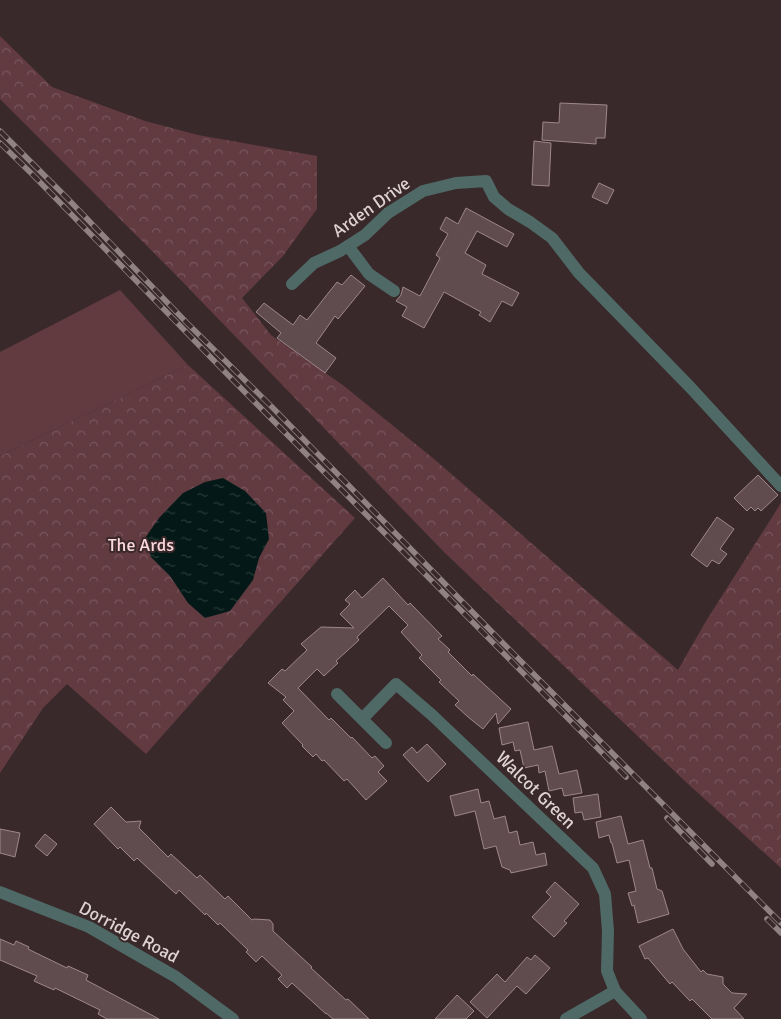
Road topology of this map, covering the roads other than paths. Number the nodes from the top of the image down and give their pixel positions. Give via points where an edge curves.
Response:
1 (348, 246) junction
2 (292, 284) dead end
3 (394, 290) dead end
4 (781, 486) edge
5 (337, 694) dead end
6 (362, 719) junction
7 (386, 743) dead end
8 (0, 892) edge
9 (615, 991) junction
10 (233, 1019) edge
11 (566, 1019) edge
12 (641, 1019) edge

1 - 2 street, Arden Drive via 314,263
1 - 3 street via 369,274
1 - 4 street, Arden Drive via 388,213 423,191 456,183 486,181 494,197 552,238 579,273
5 - 6 street
6 - 7 street
6 - 9 street, Walcot Green via 396,684 593,868 605,894 607,971
8 - 10 street, Dorridge Road via 89,927 176,977
9 - 11 street
9 - 12 street

